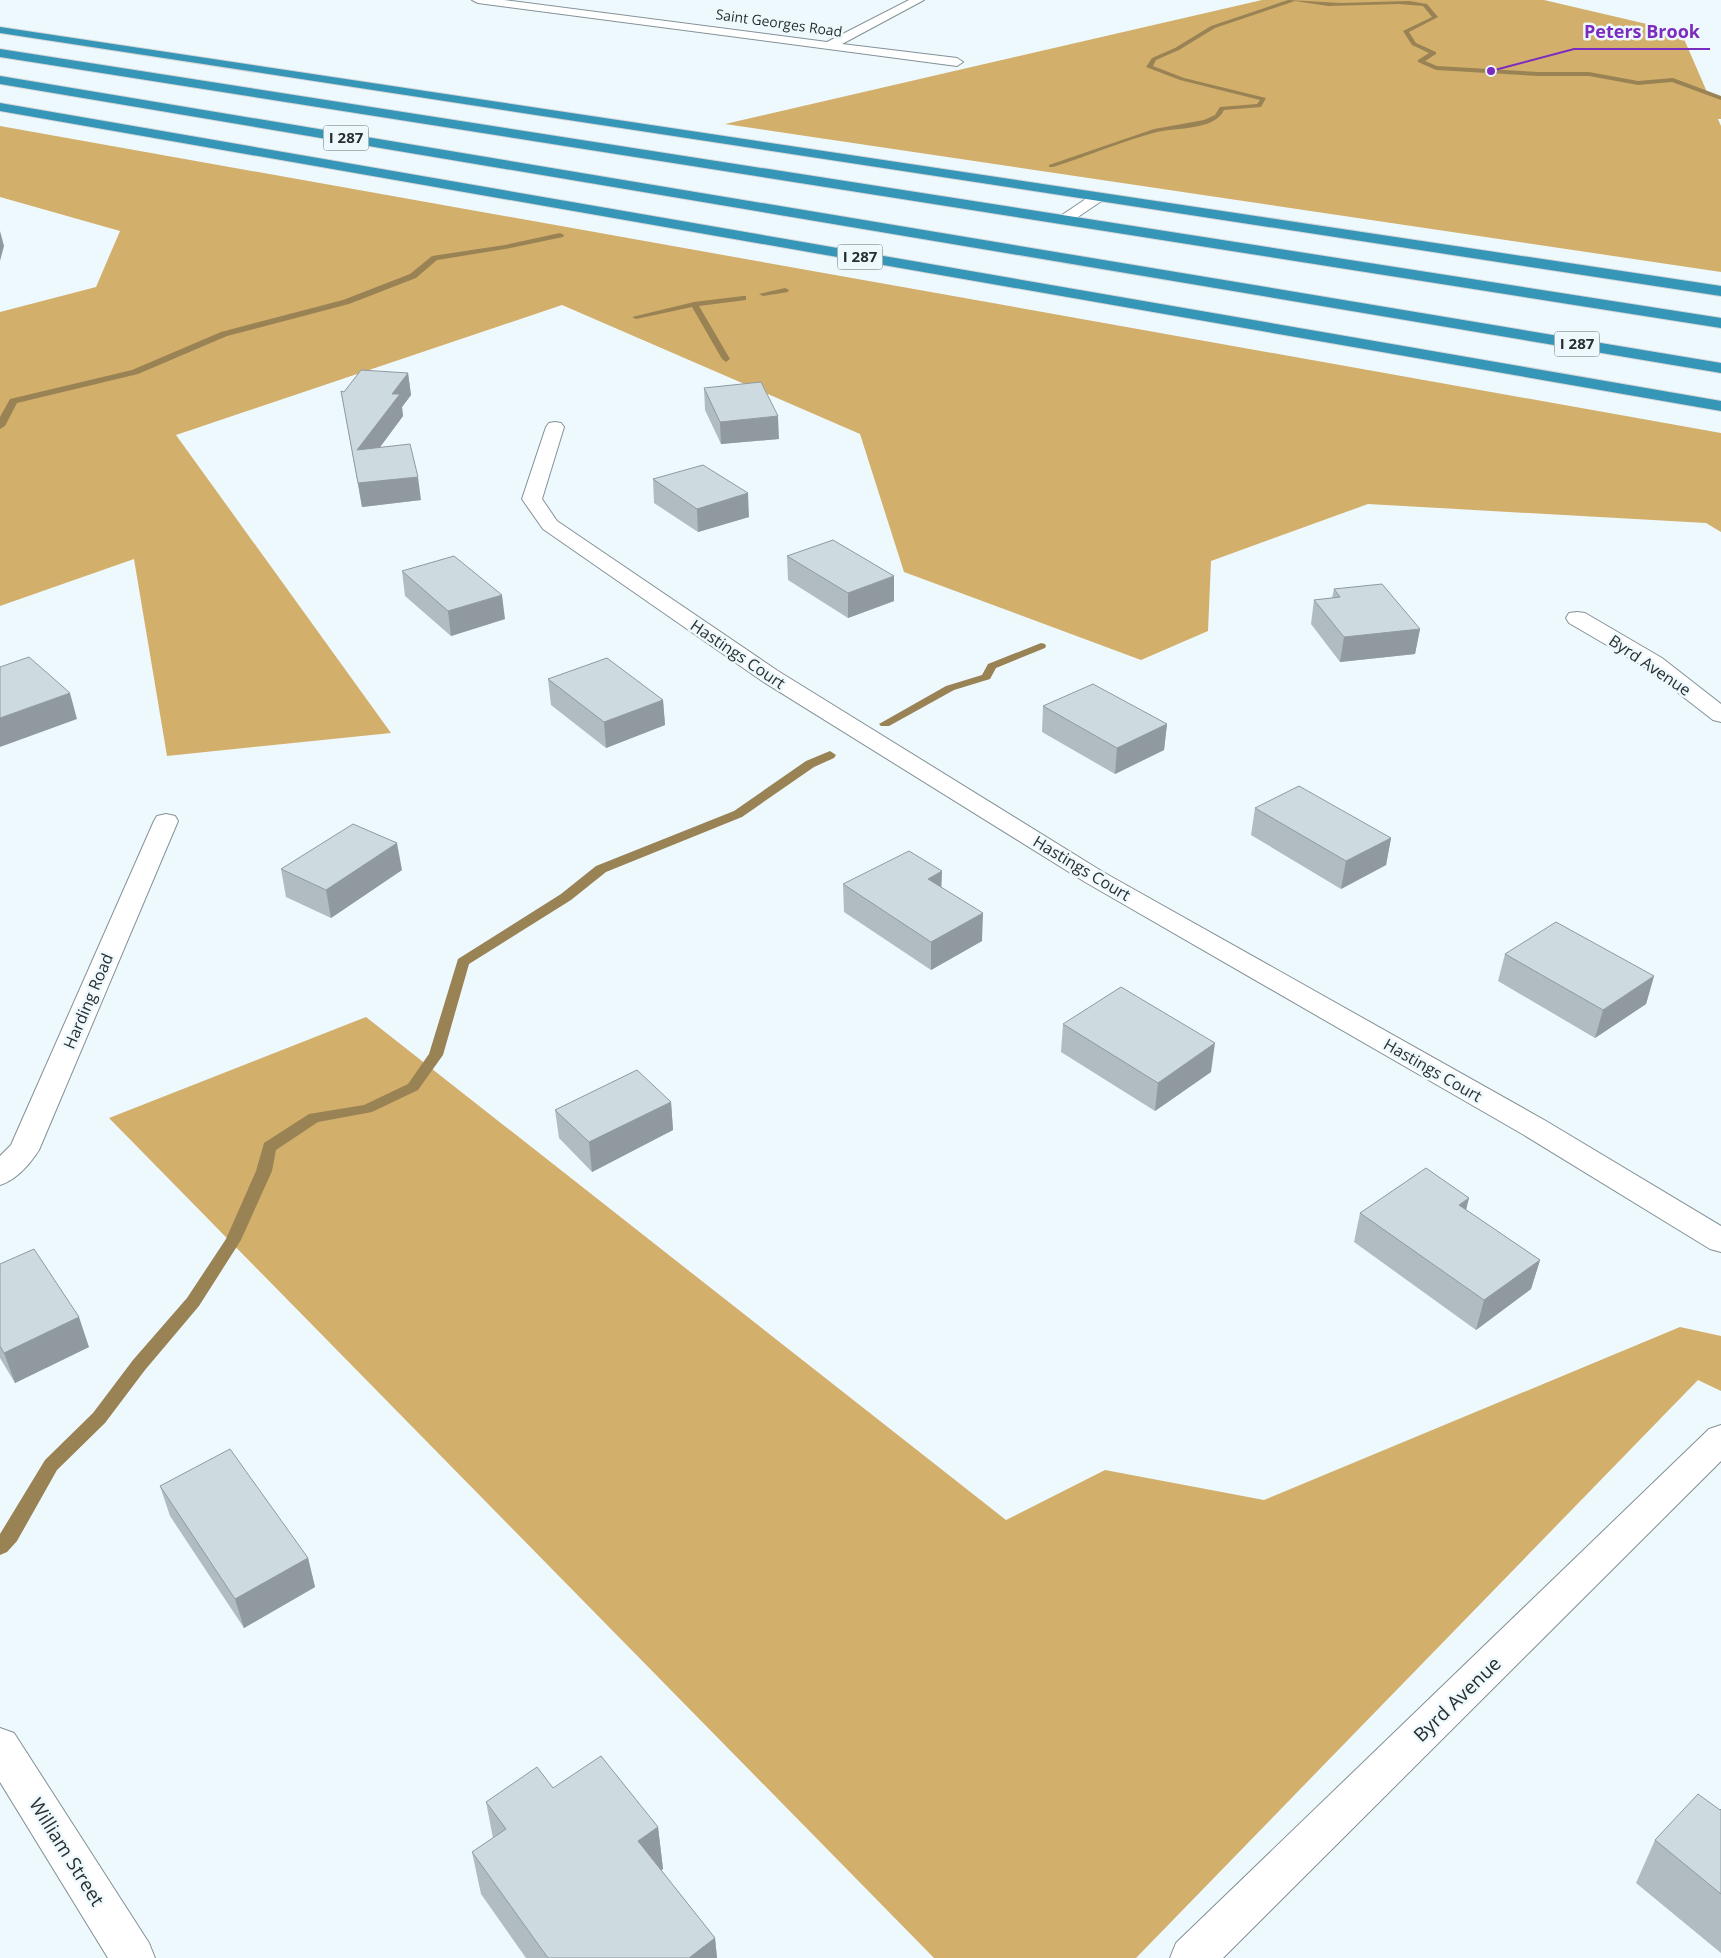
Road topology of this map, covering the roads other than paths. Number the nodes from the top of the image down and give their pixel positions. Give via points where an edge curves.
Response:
1 (478, 0) edge
2 (918, 0) edge
3 (0, 30) edge
4 (830, 45) junction
5 (0, 53) edge
6 (957, 62) dead end
7 (0, 80) edge
8 (0, 93) edge
9 (0, 107) edge
10 (692, 196) junction
11 (1098, 197) junction
12 (1064, 220) junction
13 (1721, 291) edge
14 (1721, 323) edge
15 (1721, 368) edge
16 (1721, 406) edge
17 (555, 427) dead end
18 (1577, 618) dead end
19 (1721, 715) edge
20 (166, 821) dead end
21 (0, 1174) edge
22 (1721, 1241) edge
23 (1721, 1439) edge
24 (0, 1746) edge
25 (133, 1958) edge
26 (1192, 1958) edge

1 - 4 street, Saint Georges Road
2 - 4 street
3 - 11 highway
4 - 6 street, Saint Georges Road
5 - 12 highway, I 287
7 - 10 highway, I 287
8 - 10 highway via 399,158
9 - 16 highway, I 287
10 - 15 highway, I 287
11 - 12 street
11 - 13 highway
12 - 14 highway, I 287
17 - 22 street, Hastings Court via 532,499 550,525 770,676 1094,877 1535,1128
18 - 19 street, Byrd Avenue via 1654,663
20 - 21 street, Harding Road via 24,1150
23 - 26 street, Byrd Avenue
24 - 25 street, William Street

